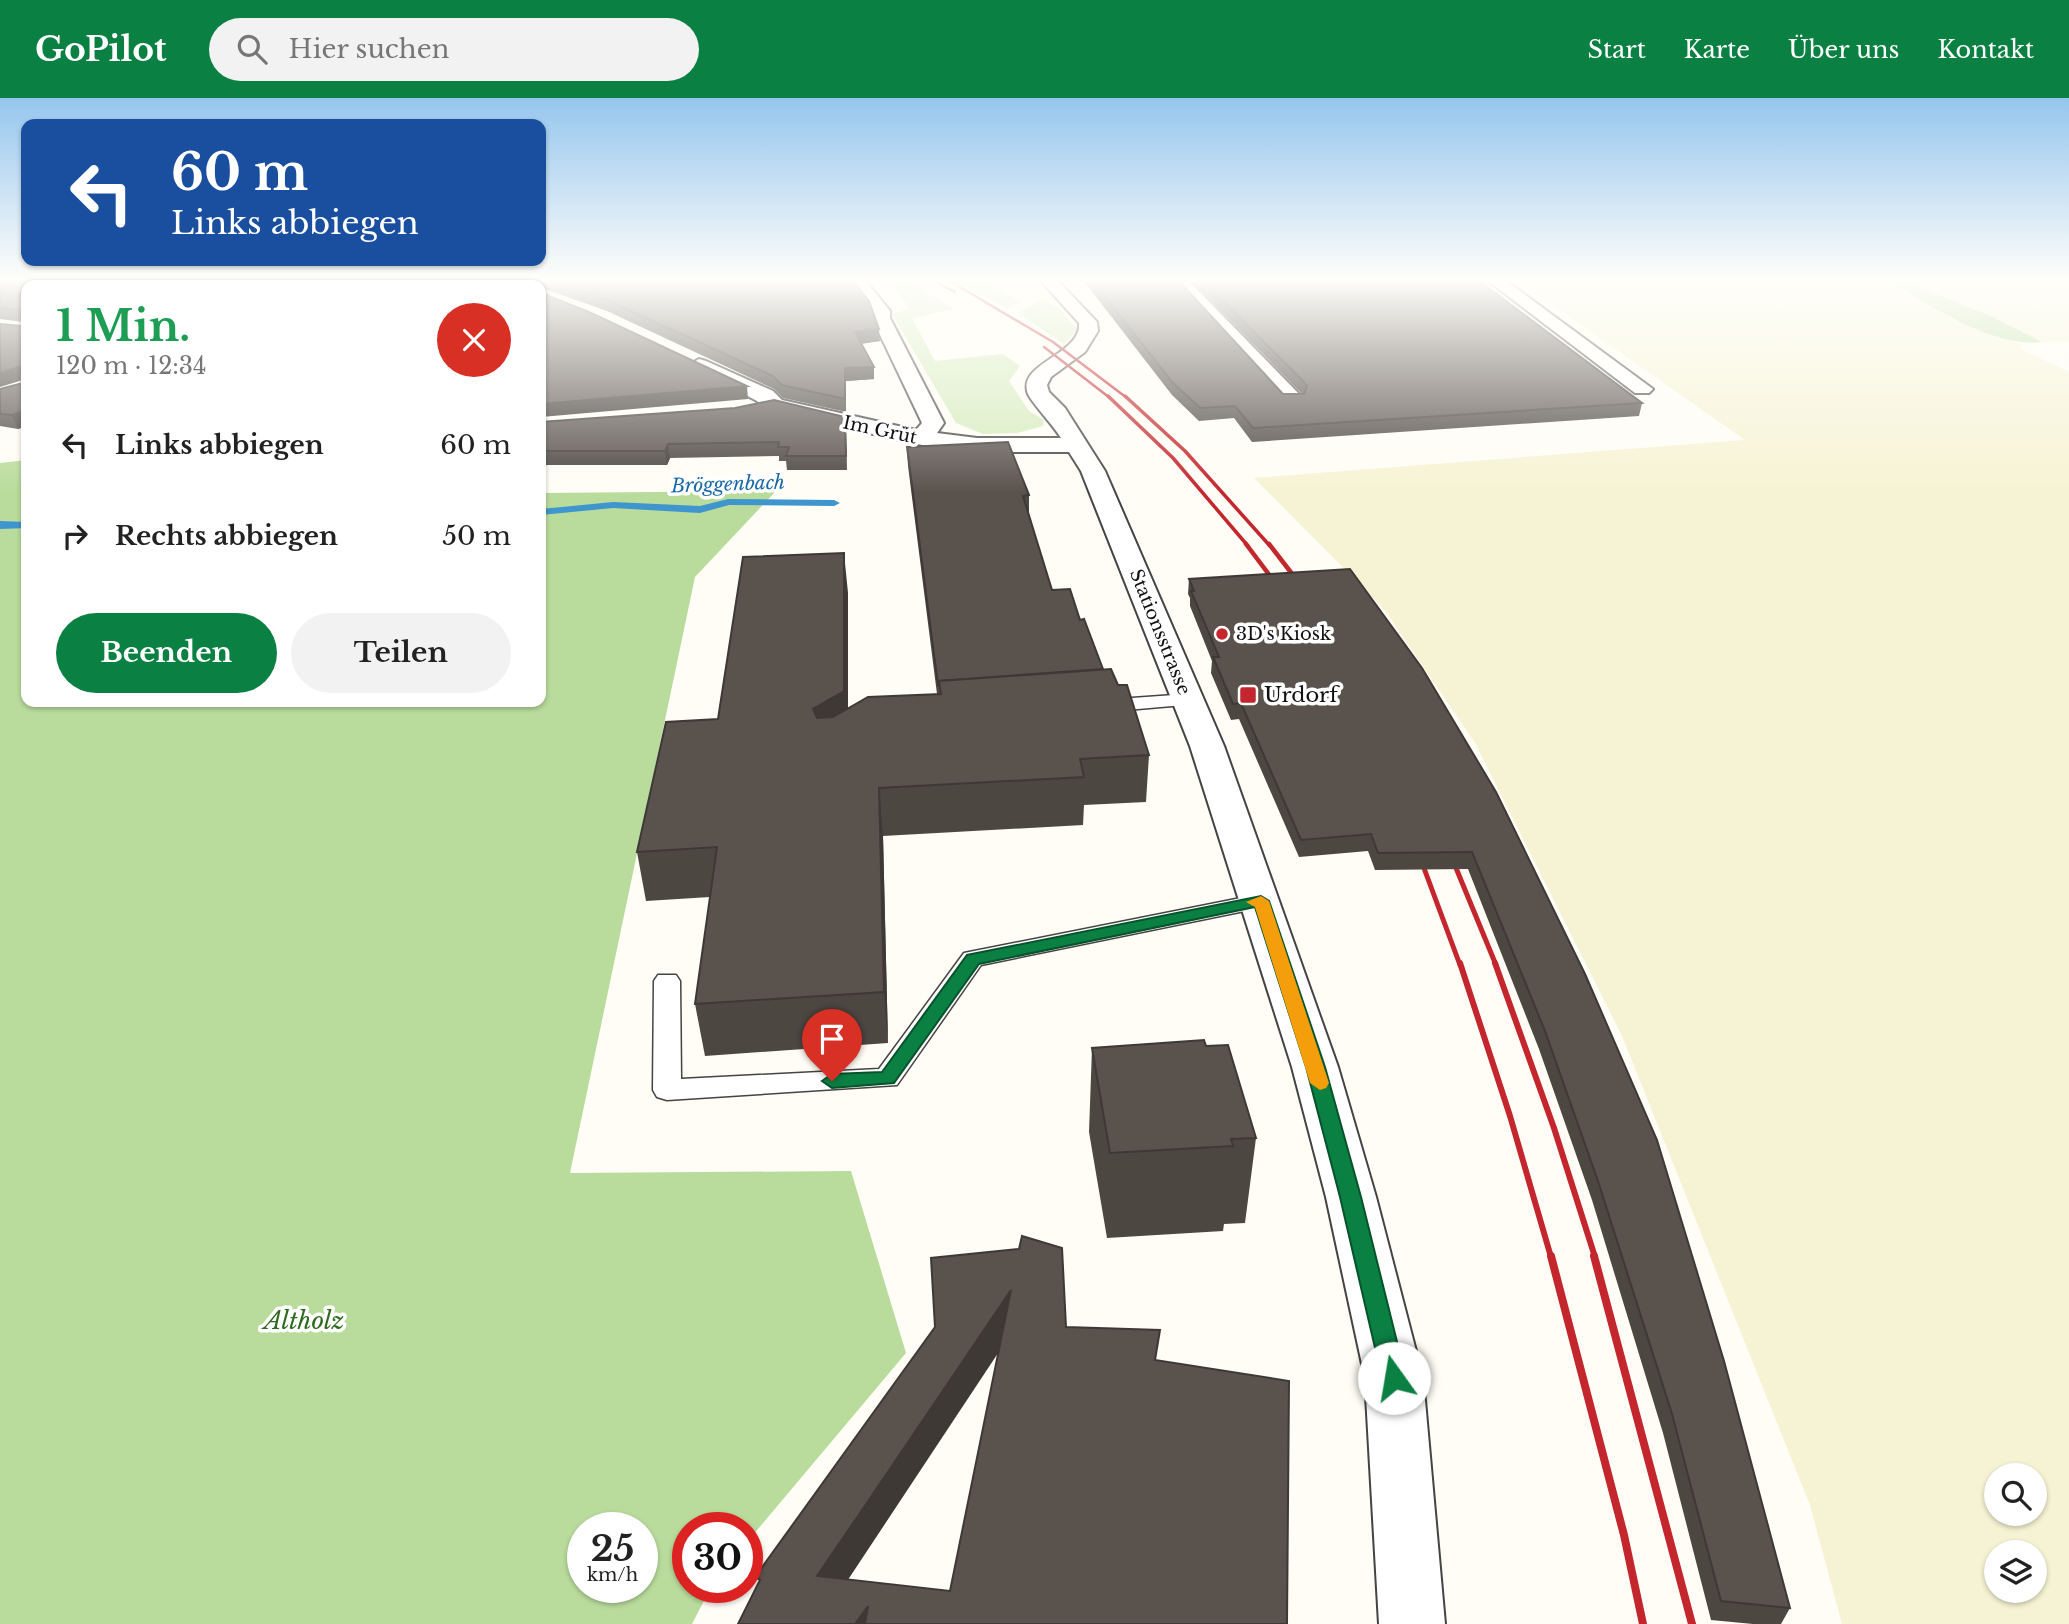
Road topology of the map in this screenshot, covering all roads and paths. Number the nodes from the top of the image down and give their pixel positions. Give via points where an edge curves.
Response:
1 (897, 351) edge
2 (1071, 351) edge
3 (1246, 351) edge
4 (1591, 351) edge
5 (685, 358) edge
6 (1642, 389) dead end
7 (1292, 400) edge
8 (775, 405) junction
9 (749, 410) edge
10 (922, 438) junction
11 (1079, 445) junction
12 (1188, 700) junction
13 (1079, 708) edge
14 (1261, 901) junction
15 (667, 981) dead end
16 (1412, 1624) edge

1 - 10 street via 921,390 933,423
2 - 11 street, Stationsstrasse via 1042,374 1037,385 1039,394
3 - 7 street
4 - 6 street
5 - 8 street, Im Grüt
8 - 9 street
8 - 10 street, Im Grüt
10 - 11 street, Im Grüt via 976,445
11 - 12 street, Stationsstrasse
12 - 13 lane
12 - 14 street, Stationsstrasse via 1226,794
14 - 15 lane via 973,959 887,1078 667,1090
14 - 16 street, Stationsstrasse via 1315,1067 1394,1378

